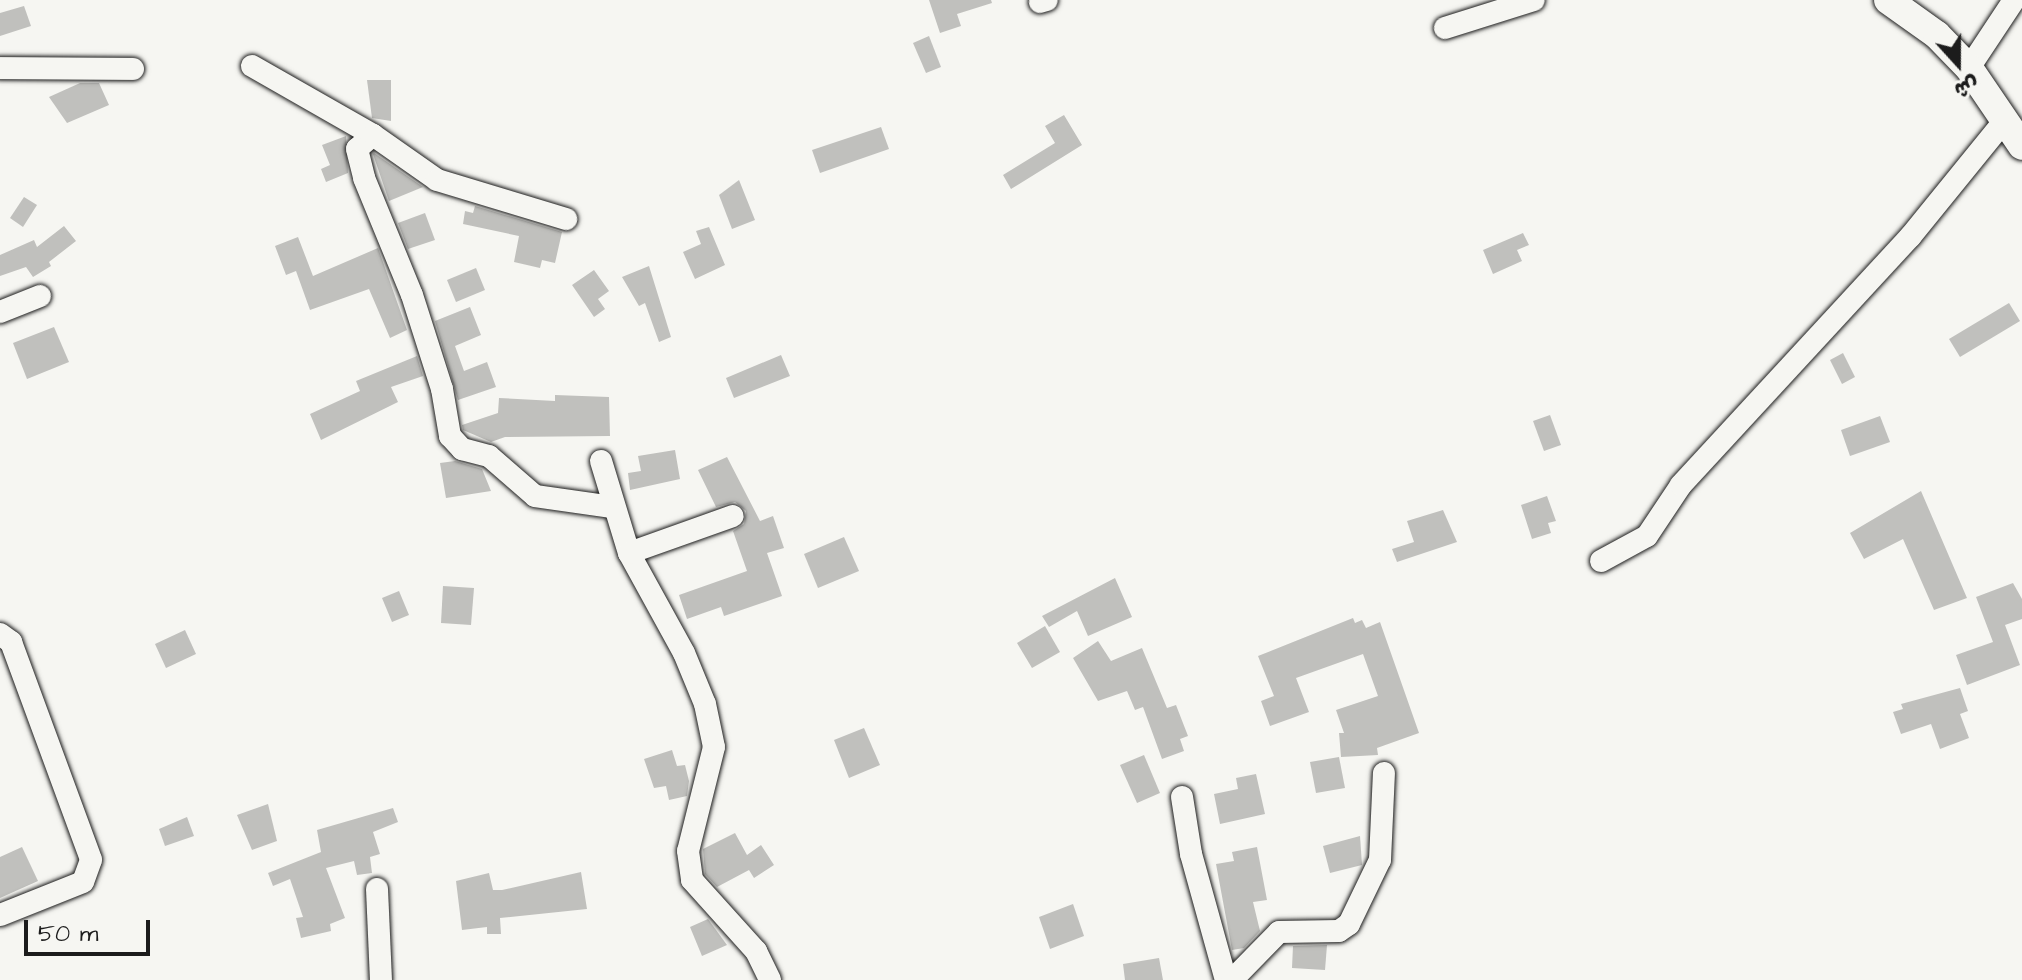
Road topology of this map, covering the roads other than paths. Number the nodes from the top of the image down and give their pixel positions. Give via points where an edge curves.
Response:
1 (1534, 0) edge
2 (1888, 0) edge
3 (2014, 0) edge
4 (1445, 28) dead end
5 (252, 66) dead end
6 (0, 68) edge
7 (1969, 68) junction
8 (133, 69) dead end
9 (2006, 119) junction
10 (373, 135) junction
11 (2022, 146) edge
12 (566, 219) dead end
13 (40, 296) dead end
14 (0, 312) edge
15 (601, 461) dead end
16 (612, 507) junction
17 (733, 516) dead end
18 (629, 553) junction
19 (1601, 561) dead end
20 (0, 634) edge
21 (1384, 773) dead end
22 (1182, 797) dead end
23 (377, 889) dead end
24 (0, 915) edge
25 (381, 980) edge
26 (770, 980) edge
27 (1226, 980) edge
28 (1232, 980) edge

1 - 4 street
2 - 7 main road via 1937,35
3 - 7 street
5 - 10 street
6 - 8 street
7 - 9 main road
9 - 11 main road
9 - 19 street via 1910,237 1681,485 1647,536
10 - 12 street via 437,180
10 - 16 street via 357,149 364,178 412,295 442,389 450,436 462,449 489,456 535,496
13 - 14 street
15 - 16 street
16 - 18 street
17 - 18 street
18 - 26 street via 697,680 714,747 688,851 692,880 756,951
20 - 24 street via 11,642 91,860 83,882
21 - 28 street via 1380,860 1349,924 1339,931 1279,932
22 - 27 street via 1191,854
23 - 25 street

